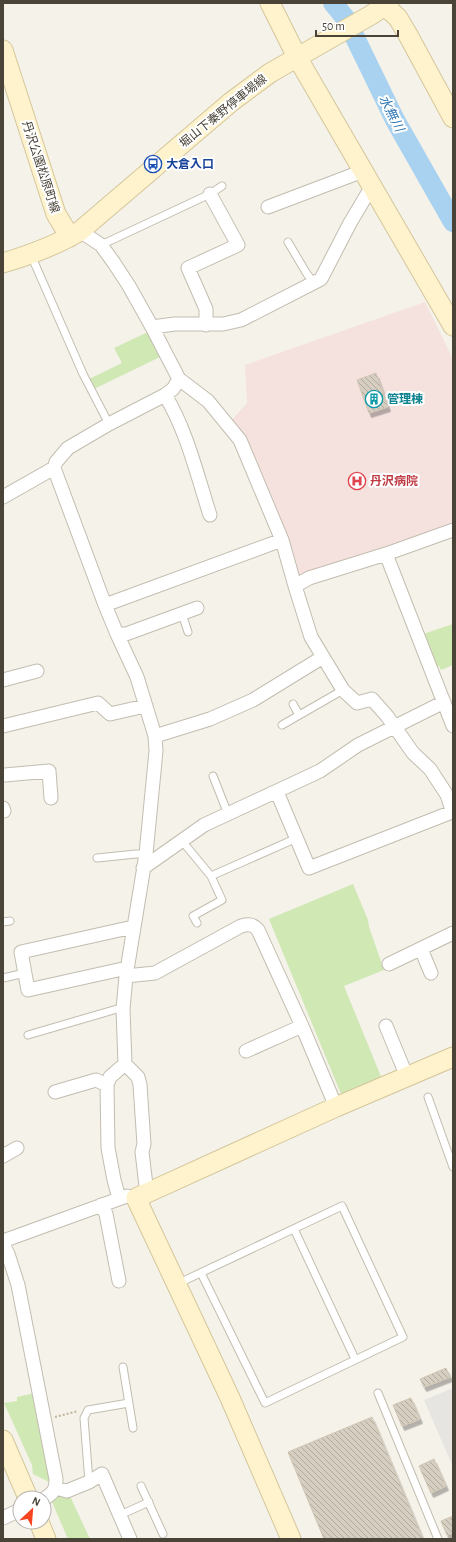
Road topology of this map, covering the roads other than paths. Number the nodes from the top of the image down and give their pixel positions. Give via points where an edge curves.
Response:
1 (270, 3) edge
2 (382, 7) edge
3 (3, 50) edge
4 (297, 57) junction
5 (453, 118) edge
6 (368, 178) junction
7 (222, 186) dead end
8 (210, 194) junction
9 (268, 207) dead end
10 (75, 234) junction
11 (288, 242) dead end
12 (101, 245) junction
13 (31, 255) junction
14 (3, 263) edge
15 (314, 283) junction
16 (206, 325) junction
17 (453, 326) edge
18 (152, 327) junction
19 (179, 379) junction
20 (165, 395) junction
21 (108, 424) junction
22 (54, 468) junction
23 (3, 497) edge
24 (210, 514) dead end
25 (453, 530) edge
26 (282, 540) junction
27 (386, 554) junction
28 (295, 586) junction
29 (105, 605) junction
30 (197, 608) dead end
31 (182, 614) junction
32 (188, 632) dead end
33 (117, 634) junction
34 (324, 657) junction
35 (37, 671) dead end
36 (3, 680) edge
37 (343, 690) junction
38 (444, 702) junction
39 (293, 704) dead end
40 (146, 706) junction
41 (299, 715) junction
42 (282, 725) dead end
43 (3, 726) edge
44 (453, 726) edge
45 (394, 727) junction
46 (155, 736) junction
47 (4, 774) edge
48 (213, 776) dead end
49 (277, 792) junction
50 (51, 798) dead end
51 (453, 812) edge
52 (228, 814) junction
53 (297, 838) junction
54 (182, 841) junction
55 (146, 854) junction
56 (97, 858) dead end
57 (143, 868) junction
58 (210, 876) junction
59 (197, 923) dead end
60 (133, 927) junction
61 (453, 933) edge
62 (421, 948) junction
63 (389, 964) dead end
64 (127, 972) junction
65 (25, 973) junction
66 (431, 973) dead end
67 (3, 978) edge
68 (123, 1009) junction
69 (302, 1026) junction
70 (386, 1026) dead end
71 (28, 1035) dead end
72 (246, 1051) dead end
73 (453, 1057) edge
74 (125, 1064) junction
75 (407, 1077) junction
76 (107, 1085) junction
77 (55, 1092) dead end
78 (428, 1096) dead end
79 (336, 1106) junction
80 (18, 1148) dead end
81 (3, 1156) edge
82 (453, 1167) edge
83 (134, 1197) junction
84 (101, 1205) junction
85 (294, 1229) junction
86 (3, 1243) edge
87 (201, 1273) junction
88 (119, 1281) dead end
89 (177, 1284) junction
90 (355, 1360) junction
91 (123, 1367) dead end
92 (378, 1393) dead end
93 (129, 1403) junction
94 (133, 1428) dead end
95 (3, 1440) edge
96 (89, 1482) junction
97 (141, 1486) dead end
98 (56, 1488) junction
99 (25, 1490) edge
100 (52, 1493) edge
101 (148, 1502) junction
102 (120, 1515) junction
103 (163, 1534) dead end
104 (130, 1539) edge
105 (291, 1539) edge
106 (438, 1539) edge

1 - 4 street
2 - 4 street, 堀山下秦野停車場線
2 - 5 street via 402,24
3 - 10 street, 丹沢公園松原町線 via 56,214
4 - 6 street
4 - 10 street, 堀山下秦野停車場線 via 231,102
6 - 9 street via 288,194
6 - 15 street via 350,223 321,279
6 - 17 street
7 - 8 lane
8 - 12 lane
8 - 16 street via 238,245 188,268 206,310
10 - 12 street
10 - 13 street
11 - 15 lane
12 - 18 street via 129,286
13 - 14 street
13 - 21 lane via 83,374
15 - 16 street via 241,320
16 - 18 street via 175,324
18 - 19 street
19 - 20 street via 173,389
19 - 26 street via 208,401 240,440
20 - 21 street
20 - 24 street via 172,406 190,453
21 - 22 street via 68,448
22 - 23 street
22 - 29 street
25 - 27 street
26 - 28 street
26 - 29 street
27 - 28 street via 309,578
27 - 38 street
28 - 34 street via 311,637
29 - 33 street
30 - 31 street
31 - 32 lane
31 - 33 street via 126,634
33 - 40 street via 137,677
34 - 37 street
34 - 46 street via 253,700 210,719
35 - 36 street
37 - 41 lane
37 - 45 street via 357,703 372,699
38 - 44 street
38 - 45 street
39 - 41 lane
40 - 43 street via 110,714 98,703
40 - 46 street
41 - 42 lane
45 - 49 street via 358,745 320,771
45 - 51 street via 413,753 430,769 447,795
46 - 55 street via 156,751
47 - 50 street via 49,771
48 - 52 lane
49 - 52 street
49 - 53 street
51 - 53 street via 309,868
52 - 54 street via 204,825
53 - 58 lane
54 - 57 street
54 - 58 lane
55 - 56 lane
55 - 57 street
57 - 60 street
58 - 59 lane via 222,900 193,916
60 - 64 street
60 - 65 street via 20,952
61 - 62 street
62 - 63 street via 403,951
62 - 66 street
64 - 65 street via 28,990
64 - 68 street
64 - 69 street via 155,973 248,924 258,930
65 - 67 lane
68 - 71 lane
68 - 74 street
69 - 72 street
69 - 79 street
70 - 75 street
73 - 75 street
74 - 76 street via 110,1077
74 - 83 street via 138,1077 140,1085 144,1144
75 - 79 street
76 - 77 street via 96,1080
76 - 83 street via 108,1148 114,1180
78 - 82 lane
79 - 83 street
80 - 81 street
83 - 84 street
83 - 89 street
84 - 86 street
84 - 88 street via 106,1214
85 - 87 lane
85 - 90 lane
85 - 90 lane via 342,1206 403,1337
86 - 98 street via 18,1285
87 - 89 lane
87 - 90 lane via 265,1403
89 - 105 street
91 - 93 lane
92 - 106 lane
93 - 94 lane
93 - 96 lane via 88,1410 84,1418
95 - 99 street
96 - 98 street via 67,1491
96 - 102 street via 102,1474
97 - 101 lane
98 - 100 street
101 - 102 lane
101 - 103 lane
102 - 104 street

